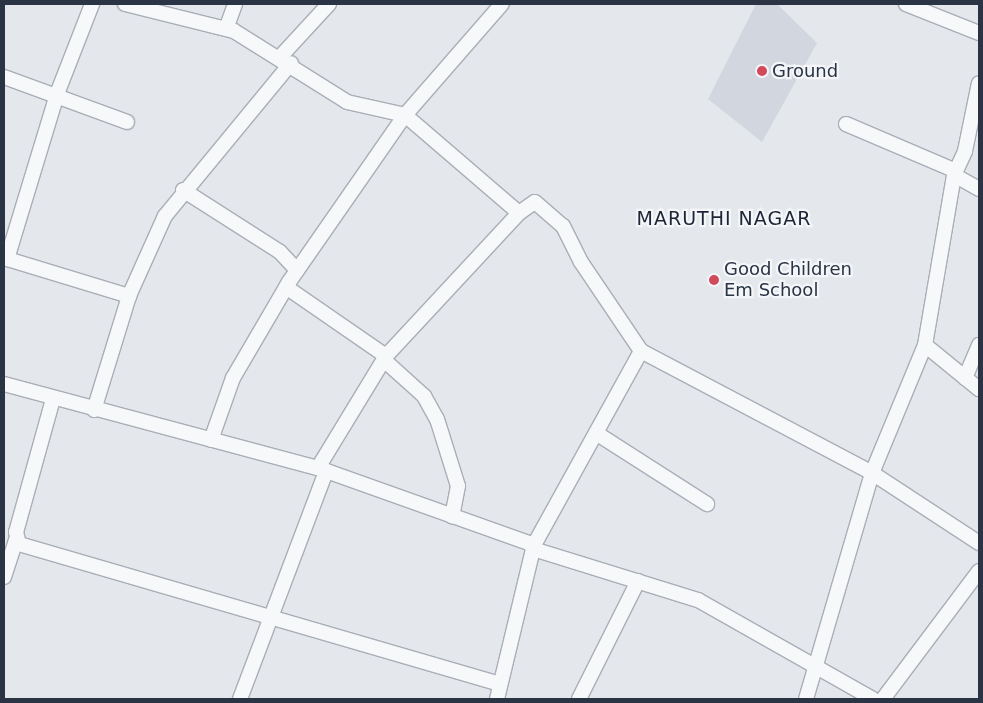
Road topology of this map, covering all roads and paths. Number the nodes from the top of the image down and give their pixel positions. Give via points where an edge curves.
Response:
1 (92, 4) edge
2 (125, 4) edge
3 (235, 4) edge
4 (329, 4) edge
5 (502, 4) edge
6 (906, 4) edge
7 (226, 29) junction
8 (979, 33) edge
9 (286, 60) junction
10 (4, 77) edge
11 (979, 83) edge
12 (57, 94) junction
13 (405, 115) junction
14 (127, 122) dead end
15 (846, 124) dead end
16 (955, 173) junction
17 (183, 190) junction
18 (979, 190) edge
19 (519, 213) junction
20 (6, 258) edge
21 (298, 270) junction
22 (286, 287) junction
23 (129, 296) junction
24 (979, 345) edge
25 (925, 346) junction
26 (641, 352) junction
27 (385, 358) junction
28 (965, 378) junction
29 (4, 384) edge
30 (979, 389) edge
31 (53, 399) junction
32 (94, 410) junction
33 (596, 433) junction
34 (211, 440) junction
35 (322, 469) junction
36 (872, 473) junction
37 (707, 504) dead end
38 (452, 516) junction
39 (16, 539) junction
40 (979, 542) edge
41 (533, 547) junction
42 (979, 571) edge
43 (4, 577) edge
44 (638, 581) junction
45 (272, 615) junction
46 (816, 667) junction
47 (500, 684) junction
48 (240, 699) edge
49 (497, 699) edge
50 (579, 699) edge
51 (806, 699) edge
52 (873, 699) edge
53 (883, 699) edge

1 - 12 street
2 - 7 street
3 - 7 street
4 - 9 street
5 - 13 street
6 - 8 street
7 - 9 street
9 - 13 street via 347,102
9 - 17 street
10 - 12 street
11 - 16 street via 965,151
12 - 14 street
12 - 20 street
13 - 19 street
13 - 21 street
15 - 16 street
16 - 18 street
16 - 25 street
17 - 21 street via 280,252
17 - 23 street via 165,216
19 - 26 street via 535,202 563,226 582,262
19 - 27 street
20 - 23 street
21 - 22 street
22 - 27 street
22 - 34 street via 233,378
23 - 32 street
24 - 28 street
25 - 28 street
25 - 36 street
26 - 33 street
26 - 36 street
27 - 35 street
27 - 38 street via 424,396 437,419 458,486
28 - 30 street
29 - 31 street
31 - 32 street
31 - 39 street
32 - 34 street
33 - 37 street
33 - 41 street
34 - 35 street
35 - 38 street
35 - 45 street
36 - 40 street
36 - 46 street
38 - 41 street
39 - 43 street
39 - 45 street via 32,549
41 - 44 street
41 - 47 street
42 - 53 street
44 - 46 street via 698,600
44 - 50 street
45 - 47 street
45 - 48 street
46 - 51 street
46 - 52 street
47 - 49 street

